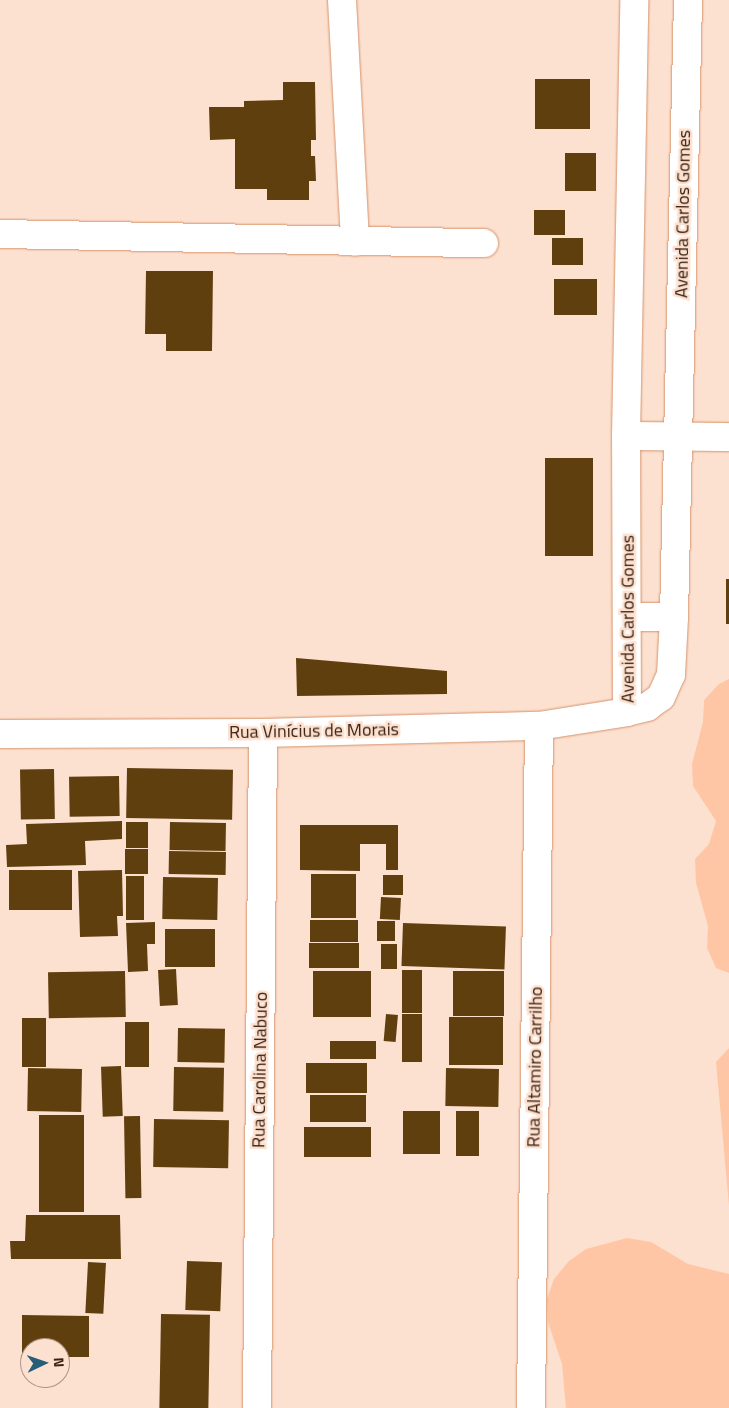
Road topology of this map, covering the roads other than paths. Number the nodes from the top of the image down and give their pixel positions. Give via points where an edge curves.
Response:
1 (342, 0) edge
2 (634, 0) edge
3 (688, 0) edge
4 (0, 234) edge
5 (355, 242) junction
6 (484, 243) dead end
7 (626, 436) junction
8 (729, 436) edge
9 (679, 437) junction
10 (629, 617) junction
11 (674, 617) junction
12 (627, 712) junction
13 (539, 726) junction
14 (263, 733) junction
15 (0, 734) edge
16 (257, 1408) edge
17 (530, 1408) edge

1 - 5 street
2 - 7 street, Avenida Carlos Gomes
3 - 9 street, Avenida Carlos Gomes
4 - 5 street
5 - 6 street
7 - 9 street
7 - 10 street, Avenida Carlos Gomes
8 - 9 street
9 - 11 street, Avenida Carlos Gomes
10 - 11 street
10 - 12 street, Avenida Carlos Gomes
11 - 12 street, Avenida Carlos Gomes via 672,675 660,697 647,707
12 - 13 street, Rua Vinícius de Morais
13 - 14 street, Rua Vinícius de Morais
13 - 17 street, Rua Altamiro Carrilho
14 - 15 street, Rua Vinícius de Morais
14 - 16 street, Rua Carolina Nabuco

